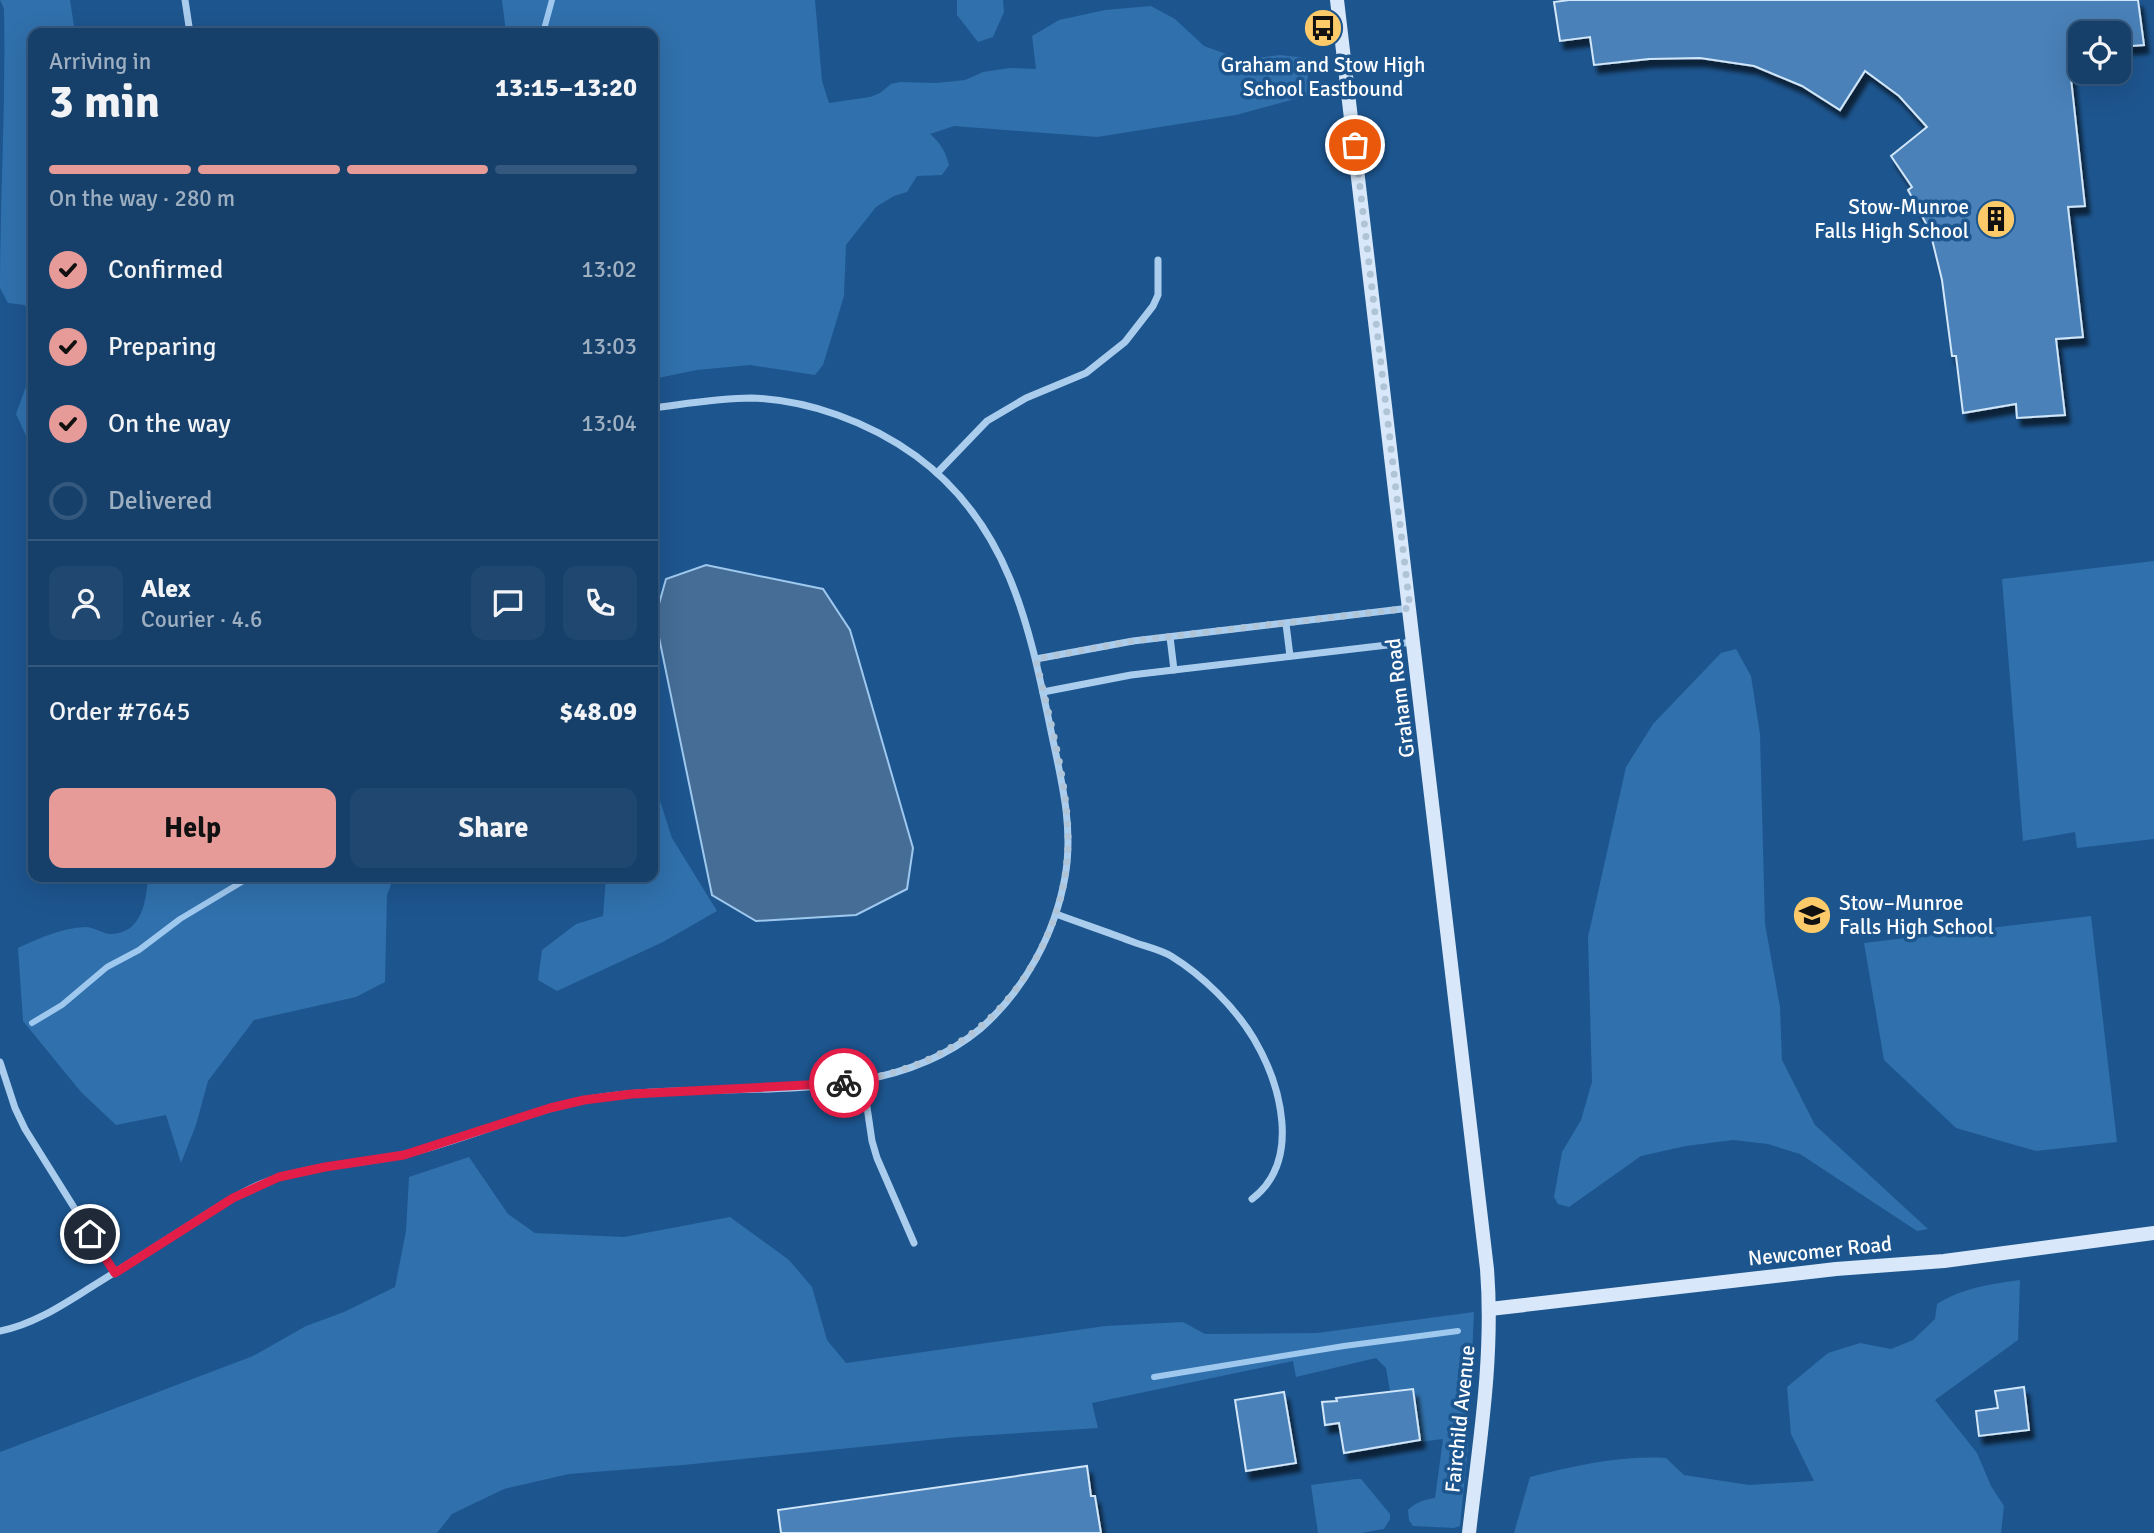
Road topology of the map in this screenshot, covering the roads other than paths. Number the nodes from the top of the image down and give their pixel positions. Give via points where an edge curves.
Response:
1 (185, 0) edge
2 (1338, 0) edge
3 (189, 28) edge
4 (1158, 260) dead end
5 (658, 407) edge
6 (937, 473) junction
7 (1410, 608) junction
8 (1286, 624) junction
9 (1170, 637) junction
10 (1414, 642) junction
11 (1290, 656) junction
12 (1036, 659) junction
13 (1174, 670) junction
14 (1043, 692) junction
15 (1056, 914) junction
16 (0, 1062) edge
17 (863, 1080) junction
18 (1252, 1199) dead end
19 (2154, 1233) edge
20 (914, 1243) dead end
21 (115, 1273) junction
22 (1490, 1309) junction
23 (0, 1331) edge
24 (1469, 1533) edge

1 - 3 street
2 - 7 main road, Graham Road
4 - 6 street via 1158,295 1125,342 1086,373 1026,398 987,421
5 - 6 street via 752,398 787,402 856,422 887,437
6 - 12 street via 962,498 999,552 1023,610
7 - 8 street
7 - 10 main road, Graham Road
8 - 9 street
8 - 11 street
9 - 12 street
9 - 13 street
10 - 11 street
10 - 22 main road, Graham Road
11 - 13 street
12 - 14 street
13 - 14 street
14 - 15 street via 1067,815 1067,860
15 - 17 street via 1019,986 979,1029 909,1069
15 - 18 street via 1170,955 1230,1007 1253,1038 1271,1077 1283,1134 1277,1168
16 - 21 street via 25,1129
17 - 20 street via 877,1158
17 - 21 street via 584,1100 404,1155 279,1177 233,1198
19 - 22 main road, Newcomer Road via 1944,1261
21 - 23 street via 55,1310
22 - 24 main road, Fairchild Avenue

